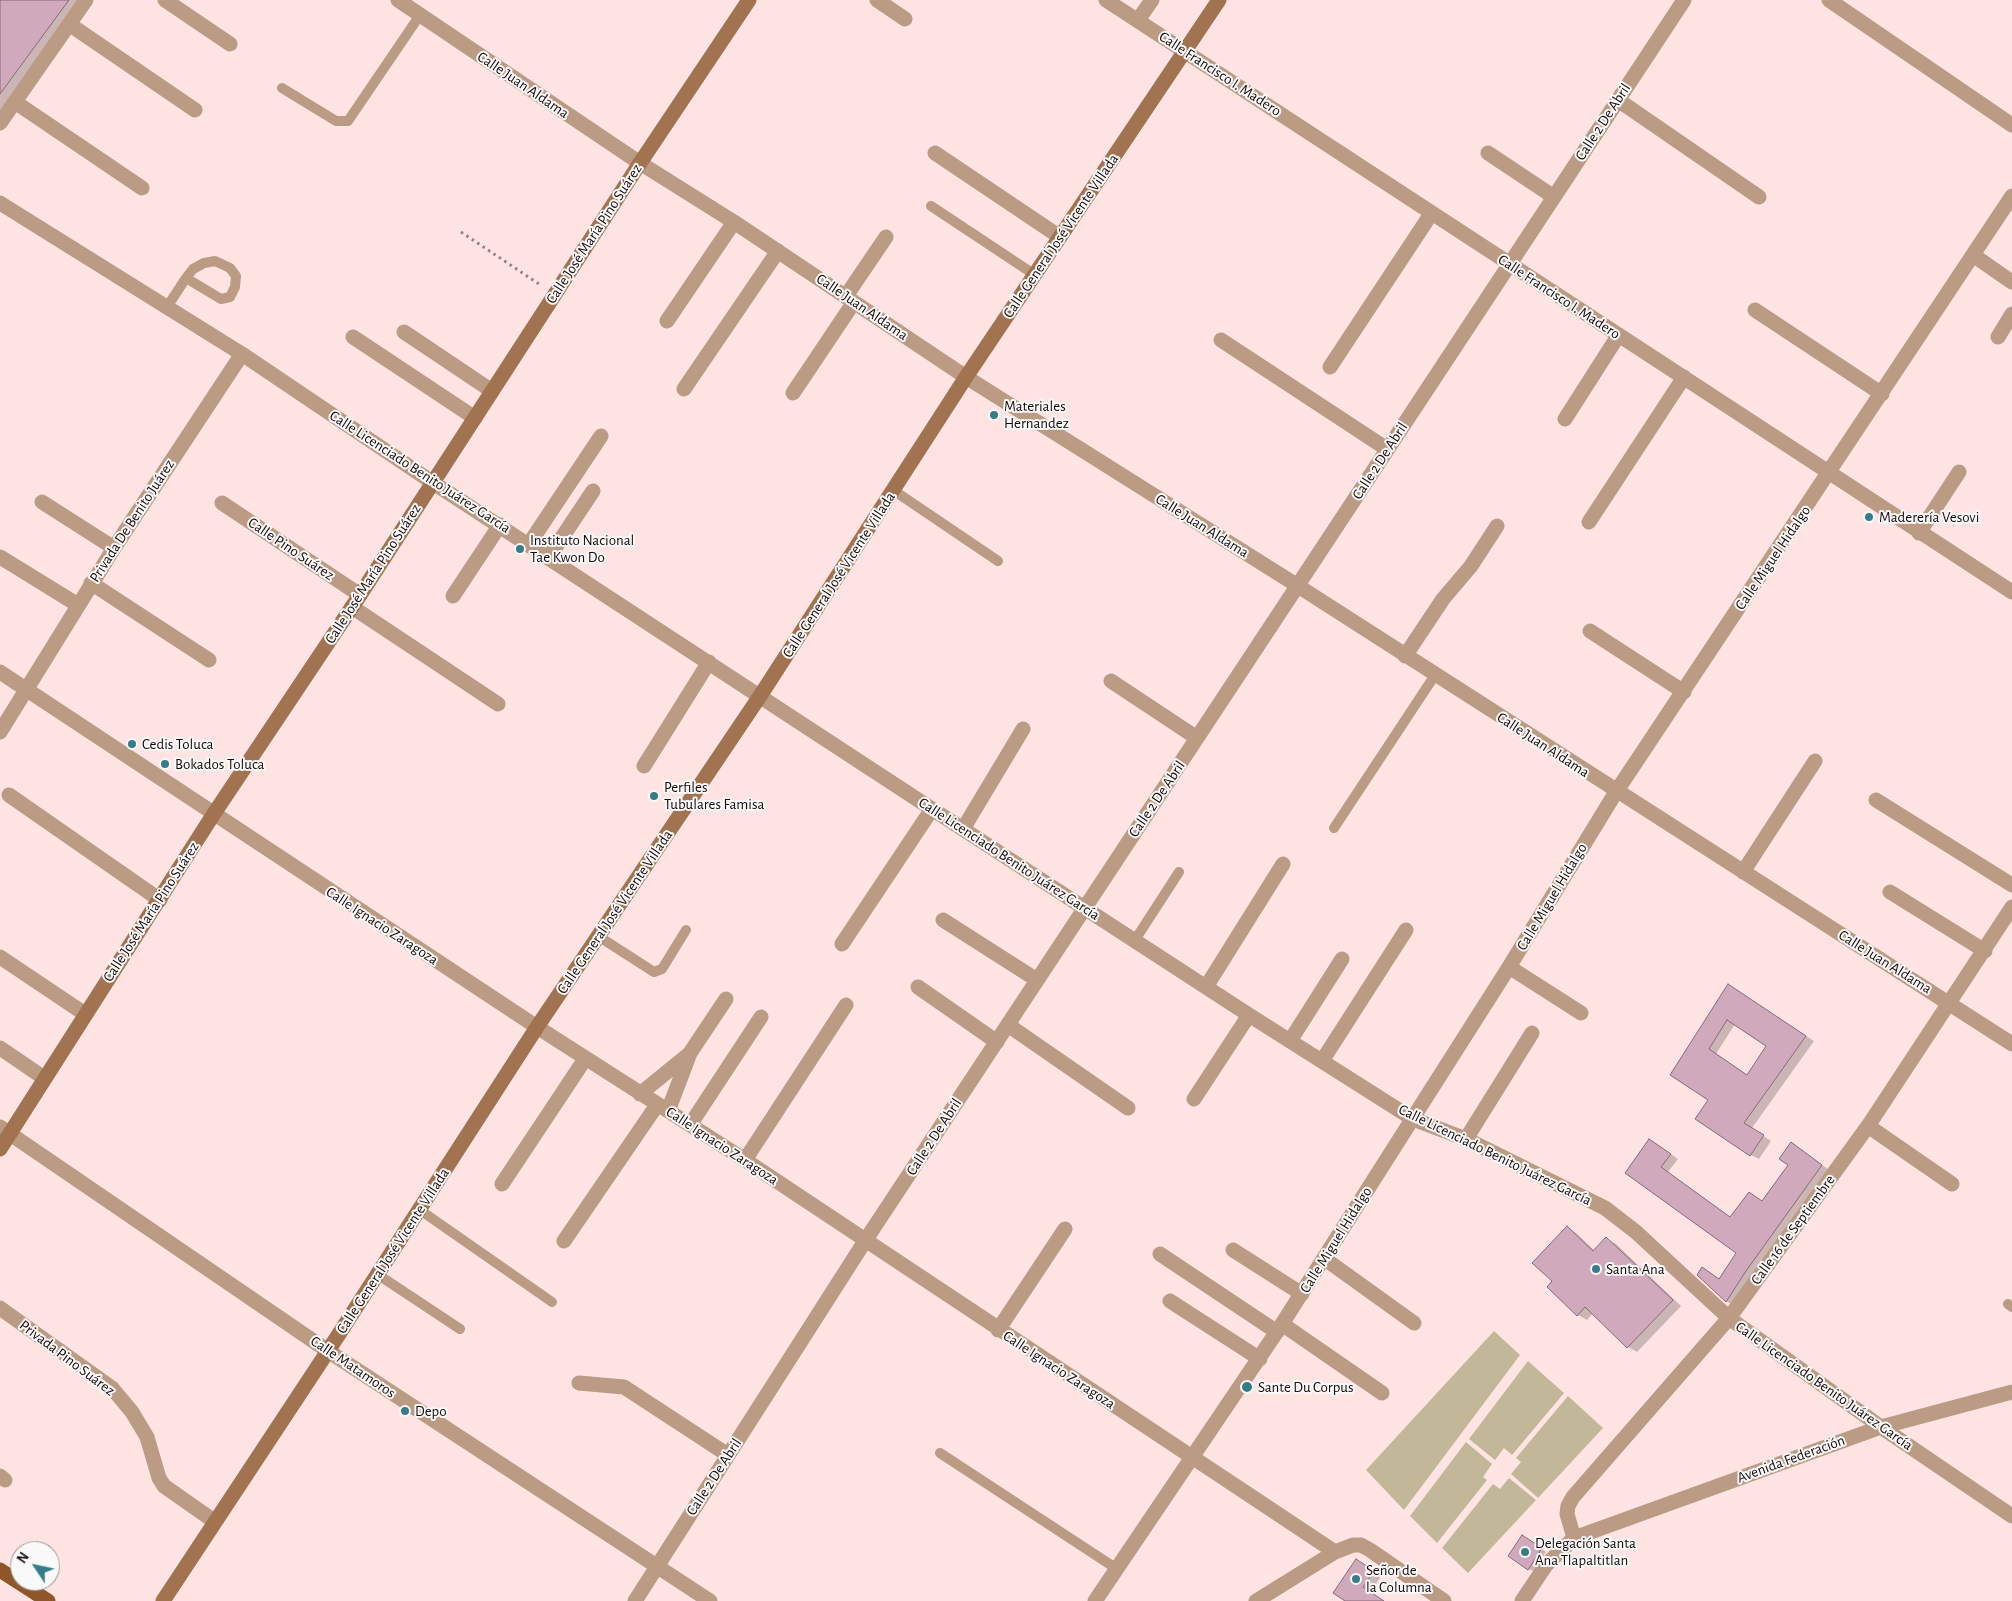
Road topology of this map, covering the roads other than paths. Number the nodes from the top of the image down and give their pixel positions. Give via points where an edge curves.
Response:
1 (86, 0) edge
2 (166, 0) edge
3 (749, 0) edge
4 (877, 0) edge
5 (1106, 0) edge
6 (1152, 0) edge
7 (1219, 0) edge
8 (1684, 0) edge
9 (1828, 0) edge
10 (402, 1) edge
11 (1848, 5) edge
12 (420, 15) junction
13 (905, 19) dead end
14 (1138, 20) junction
15 (69, 24) junction
16 (230, 44) dead end
17 (1185, 50) junction
18 (282, 88) dead end
19 (1618, 100) junction
20 (15, 102) junction
21 (195, 110) dead end
22 (0, 123) edge
23 (2012, 125) edge
24 (935, 153) dead end
25 (1488, 153) dead end
26 (640, 163) junction
27 (142, 188) dead end
28 (2012, 196) edge
29 (1554, 197) junction
30 (1759, 197) dead end
31 (0, 203) edge
32 (931, 206) dead end
33 (1431, 214) junction
34 (734, 222) junction
35 (886, 237) dead end
36 (1060, 237) junction
37 (778, 251) junction
38 (1973, 255) junction
39 (1509, 265) junction
40 (1035, 275) junction
41 (186, 278) junction
42 (2012, 282) edge
43 (850, 299) junction
44 (167, 307) junction
45 (1754, 310) dead end
46 (2012, 314) edge
47 (667, 321) dead end
48 (404, 332) dead end
49 (1618, 336) junction
50 (353, 337) dead end
51 (1998, 337) dead end
52 (1221, 340) dead end
53 (242, 354) junction
54 (1330, 367) dead end
55 (966, 377) junction
56 (1684, 377) junction
57 (684, 389) dead end
58 (492, 391) junction
59 (793, 393) dead end
60 (1882, 394) junction
61 (475, 418) junction
62 (1565, 419) dead end
63 (601, 436) dead end
64 (1387, 449) junction
65 (1959, 472) dead end
66 (1829, 474) junction
67 (432, 482) junction
68 (894, 490) junction
69 (593, 491) dead end
70 (42, 502) dead end
71 (222, 503) dead end
72 (1589, 522) dead end
73 (500, 525) junction
74 (1497, 526) dead end
75 (1918, 533) junction
76 (529, 544) junction
77 (114, 548) junction
78 (0, 557) edge
79 (549, 557) junction
80 (998, 561) dead end
81 (91, 583) junction
82 (1298, 586) junction
83 (2012, 592) edge
84 (453, 596) dead end
85 (356, 601) junction
86 (78, 605) junction
87 (1590, 631) dead end
88 (1405, 656) junction
89 (209, 660) dead end
90 (709, 662) junction
91 (0, 672) edge
92 (1435, 675) junction
93 (1111, 681) dead end
94 (25, 689) junction
95 (1684, 692) junction
96 (760, 696) junction
97 (498, 704) dead end
98 (1023, 729) dead end
99 (0, 732) edge
100 (1197, 738) junction
101 (1815, 761) dead end
102 (644, 766) dead end
103 (1616, 792) junction
104 (9, 795) dead end
105 (1876, 800) dead end
106 (932, 809) junction
107 (214, 815) junction
108 (1334, 828) dead end
109 (964, 829) junction
110 (1283, 864) dead end
111 (1179, 872) dead end
112 (1743, 872) junction
113 (2012, 885) edge
114 (1890, 892) dead end
115 (160, 900) junction
116 (2012, 907) edge
117 (1085, 908) junction
118 (943, 920) dead end
119 (686, 930) dead end
120 (1406, 930) dead end
121 (598, 936) junction
122 (1134, 940) junction
123 (842, 944) dead end
124 (1985, 951) junction
125 (0, 957) edge
126 (1342, 959) dead end
127 (1510, 967) junction
128 (1037, 980) junction
129 (918, 987) dead end
130 (1206, 987) junction
131 (726, 999) dead end
132 (1951, 1003) junction
133 (846, 1005) dead end
134 (85, 1014) junction
135 (1581, 1014) dead end
136 (1249, 1016) junction
137 (761, 1017) dead end
138 (1008, 1025) junction
139 (537, 1028) junction
140 (1532, 1033) dead end
141 (1290, 1041) junction
142 (997, 1042) junction
143 (2012, 1044) edge
144 (0, 1048) edge
145 (690, 1053) junction
146 (585, 1059) junction
147 (1322, 1062) junction
148 (44, 1078) junction
149 (640, 1094) junction
150 (1194, 1099) dead end
151 (662, 1108) junction
152 (1128, 1108) dead end
153 (1413, 1119) junction
154 (690, 1125) junction
155 (1868, 1126) junction
156 (5, 1130) edge
157 (1466, 1139) junction
158 (0, 1149) edge
159 (745, 1160) junction
160 (502, 1184) dead end
161 (1952, 1184) dead end
162 (420, 1210) junction
163 (1065, 1229) dead end
164 (564, 1241) dead end
165 (865, 1242) junction
166 (1232, 1250) dead end
167 (1160, 1254) dead end
168 (1325, 1258) junction
169 (377, 1274) junction
170 (1302, 1294) junction
171 (1170, 1301) dead end
172 (552, 1302) dead end
173 (0, 1308) edge
174 (1729, 1318) junction
175 (1414, 1323) dead end
176 (1280, 1328) junction
177 (460, 1329) dead end
178 (998, 1330) junction
179 (328, 1351) junction
180 (1260, 1359) junction
181 (579, 1383) dead end
182 (2012, 1392) edge
183 (1382, 1393) dead end
184 (1881, 1427) junction
185 (940, 1453) dead end
186 (728, 1455) junction
187 (1192, 1458) junction
188 (2012, 1516) edge
189 (214, 1521) junction
190 (1574, 1538) junction
191 (1335, 1552) junction
192 (657, 1566) junction
193 (1117, 1569) junction
194 (0, 1570) edge
195 (48, 1601) edge
196 (163, 1601) edge
197 (635, 1601) edge
198 (710, 1601) edge
199 (1095, 1601) edge
200 (1256, 1601) edge
201 (1444, 1601) edge
202 (1522, 1601) edge

1 - 15 street
2 - 16 street
3 - 26 main road, Calle José María Pino Suárez
4 - 13 street
5 - 14 street, Calle Francisco I. Madero
6 - 14 street
7 - 17 main road, Calle General José Vicente Villada
8 - 19 street, Calle 2 De Abril
9 - 11 street
10 - 12 street, Calle Juan Aldama
11 - 23 street
12 - 18 lane via 348,121 336,121
12 - 26 street, Calle Juan Aldama
14 - 17 street, Calle Francisco I. Madero
15 - 20 street
15 - 21 street
17 - 33 street, Calle Francisco I. Madero
17 - 36 main road, Calle General José Vicente Villada
19 - 29 street, Calle 2 De Abril
19 - 30 street
20 - 22 street
20 - 27 street
24 - 36 street
25 - 29 street
26 - 34 street, Calle Juan Aldama
26 - 58 main road, Calle José María Pino Suárez
28 - 38 street, Calle Miguel Hidalgo
29 - 39 street, Calle 2 De Abril
31 - 44 street, Calle Licenciado Benito Juárez García
32 - 40 lane
33 - 39 street, Calle Francisco I. Madero
33 - 54 street
34 - 37 street, Calle Juan Aldama
34 - 47 street
35 - 43 street
36 - 40 main road, Calle General José Vicente Villada
37 - 43 street, Calle Juan Aldama
37 - 57 street
38 - 42 street
38 - 60 street, Calle Miguel Hidalgo
39 - 49 street, Calle Francisco I. Madero
39 - 64 street, Calle 2 De Abril
40 - 55 main road, Calle General José Vicente Villada
41 - 41 lane via 221,299 230,297 236,276 230,268 215,261 193,269
41 - 44 lane
43 - 55 street, Calle Juan Aldama
43 - 59 street
44 - 53 street, Calle Licenciado Benito Juárez García
45 - 60 street
46 - 51 street
48 - 58 street
49 - 56 street, Calle Francisco I. Madero
49 - 62 street
50 - 61 street
52 - 64 street
53 - 67 street, Calle Licenciado Benito Juárez García
53 - 77 street, Privada De Benito Juárez
55 - 68 main road, Calle General José Vicente Villada
55 - 82 street, Calle Juan Aldama
56 - 66 street, Calle Francisco I. Madero
56 - 72 street
58 - 61 main road, Calle José María Pino Suárez
60 - 66 street, Calle Miguel Hidalgo
61 - 67 main road, Calle José María Pino Suárez
63 - 76 street
64 - 82 street, Calle 2 De Abril
65 - 75 street
66 - 75 street, Calle Francisco I. Madero
66 - 95 street, Calle Miguel Hidalgo
67 - 73 street, Calle Licenciado Benito Juárez García
67 - 85 main road, Calle José María Pino Suárez
68 - 80 lane
68 - 96 main road, Calle General José Vicente Villada
69 - 79 street
70 - 77 street
71 - 85 street, Calle Pino Suárez
73 - 76 street, Calle Licenciado Benito Juárez García
73 - 84 street
74 - 88 street
75 - 83 street, Calle Francisco I. Madero
76 - 79 street, Calle Licenciado Benito Juárez García
77 - 81 street, Privada De Benito Juárez
78 - 86 street
79 - 90 street, Calle Licenciado Benito Juárez García
81 - 86 street, Privada De Benito Juárez
81 - 89 street
82 - 88 street, Calle Juan Aldama
82 - 100 street, Calle 2 De Abril
85 - 97 street, Calle Pino Suárez
85 - 107 main road, Calle José María Pino Suárez
86 - 94 street, Privada De Benito Juárez
87 - 95 street
88 - 92 street, Calle Juan Aldama
90 - 96 street, Calle Licenciado Benito Juárez García
90 - 102 street
91 - 94 street, Calle Ignacio Zaragoza
92 - 103 street, Calle Juan Aldama
92 - 108 lane
93 - 100 street
94 - 99 street, Privada De Benito Juárez
94 - 107 street, Calle Ignacio Zaragoza
95 - 103 street, Calle Miguel Hidalgo
96 - 106 street, Calle Licenciado Benito Juárez García
96 - 121 main road, Calle General José Vicente Villada
98 - 109 street
100 - 117 street, Calle 2 De Abril
101 - 112 street
103 - 112 street, Calle Juan Aldama
103 - 127 street, Calle Miguel Hidalgo
104 - 115 street
105 - 113 street
106 - 109 street, Calle Licenciado Benito Juárez García
106 - 123 street
107 - 115 main road, Calle José María Pino Suárez
107 - 139 street, Calle Ignacio Zaragoza
109 - 117 street, Calle Licenciado Benito Juárez García
110 - 130 street
111 - 122 lane
112 - 132 street, Calle Juan Aldama
114 - 124 street
115 - 134 main road, Calle José María Pino Suárez
116 - 124 street, Calle 16 de Septiembre
117 - 122 street, Calle Licenciado Benito Juárez García
117 - 128 street, Calle 2 De Abril
118 - 128 street
119 - 121 lane via 662,969 654,972
120 - 147 street
121 - 139 main road, Calle General José Vicente Villada
122 - 130 street, Calle Licenciado Benito Juárez García
124 - 132 street, Calle 16 de Septiembre
125 - 134 street
126 - 141 street
127 - 135 street
127 - 153 street, Calle Miguel Hidalgo
128 - 138 street, Calle 2 De Abril
129 - 142 street
130 - 136 street, Calle Licenciado Benito Juárez García
131 - 145 street
132 - 143 street, Calle Juan Aldama
132 - 155 street, Calle 16 de Septiembre
133 - 159 street
134 - 148 main road, Calle José María Pino Suárez
136 - 141 street, Calle Licenciado Benito Juárez García
136 - 150 street
137 - 154 street
138 - 142 street, Calle 2 De Abril
138 - 152 street
139 - 146 street, Calle Ignacio Zaragoza
139 - 162 main road, Calle General José Vicente Villada
140 - 157 street
141 - 147 street, Calle Licenciado Benito Juárez García
142 - 165 street, Calle 2 De Abril
144 - 148 street
145 - 149 street
145 - 151 street
146 - 149 street, Calle Ignacio Zaragoza
146 - 160 street
147 - 153 street, Calle Licenciado Benito Juárez García
148 - 156 main road, Calle José María Pino Suárez
149 - 151 street, Calle Ignacio Zaragoza
151 - 154 street, Calle Ignacio Zaragoza
151 - 164 street
153 - 157 street, Calle Licenciado Benito Juárez García
153 - 168 street, Calle Miguel Hidalgo
154 - 159 street, Calle Ignacio Zaragoza
155 - 161 street
155 - 174 street, Calle 16 de Septiembre
156 - 158 main road, Calle José María Pino Suárez
156 - 179 street, Calle Matamoros
157 - 174 street, Calle Licenciado Benito Juárez García via 1605,1208 1636,1232
159 - 165 street, Calle Ignacio Zaragoza
162 - 169 main road, Calle General José Vicente Villada
162 - 172 lane
163 - 178 street
165 - 178 street, Calle Ignacio Zaragoza
165 - 186 street, Calle 2 De Abril
166 - 170 street
167 - 176 street
168 - 170 street, Calle Miguel Hidalgo
168 - 175 street
169 - 177 lane
169 - 179 main road, Calle General José Vicente Villada
170 - 176 street, Calle Miguel Hidalgo
171 - 180 street
173 - 189 street, Privada Pino Suárez via 112,1388 147,1437 164,1486
174 - 184 street, Calle Licenciado Benito Juárez García
174 - 190 street, Calle 16 de Septiembre via 1573,1496 1567,1514
176 - 180 street, Calle Miguel Hidalgo
176 - 183 street
178 - 187 street, Calle Ignacio Zaragoza
179 - 189 main road, Calle General José Vicente Villada
179 - 192 street, Calle Matamoros
180 - 187 street, Calle Miguel Hidalgo
181 - 186 street via 624,1387
182 - 184 street, Avenida Federación
184 - 188 street, Calle Licenciado Benito Juárez García
184 - 190 street, Avenida Federación
185 - 193 lane
186 - 192 street, Calle 2 De Abril
187 - 191 street, Calle Ignacio Zaragoza
187 - 193 street, Calle Miguel Hidalgo
189 - 196 main road, Calle General José Vicente Villada
190 - 202 street via 1546,1564
191 - 200 street
191 - 201 street via 1361,1545
192 - 197 street, Calle 2 De Abril
192 - 198 street, Calle Matamoros
193 - 199 street, Calle Miguel Hidalgo
194 - 195 main road

